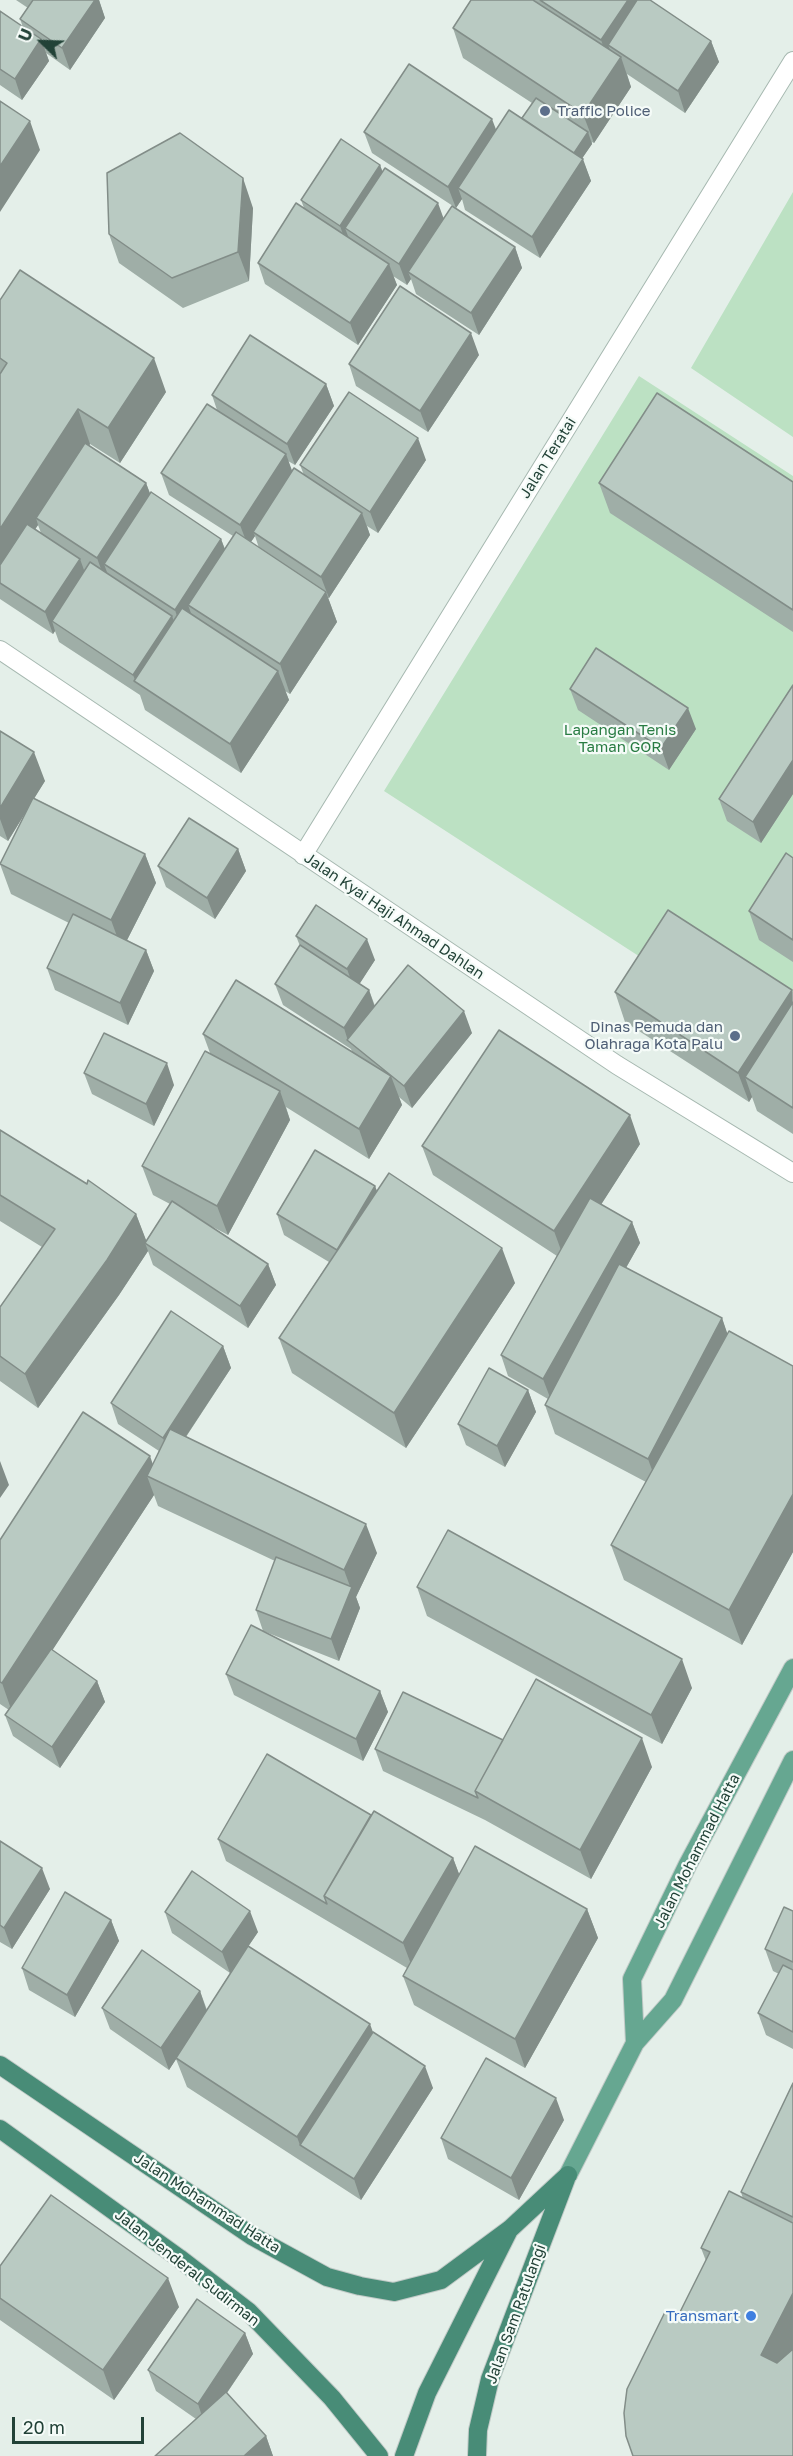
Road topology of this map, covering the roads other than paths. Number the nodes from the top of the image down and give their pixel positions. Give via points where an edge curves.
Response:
1 (793, 61) edge
2 (0, 650) edge
3 (303, 855) junction
4 (793, 1173) edge
5 (793, 1668) edge
6 (793, 1760) edge
7 (635, 2043) junction
8 (0, 2065) edge
9 (0, 2129) edge
10 (568, 2175) junction
11 (510, 2229) junction
12 (379, 2456) edge
13 (404, 2456) edge
14 (477, 2456) edge

1 - 3 street, Jalan Teratai
2 - 3 street, Jalan Kyai Haji Ahmad Dahlan
3 - 4 street, Jalan Kyai Haji Ahmad Dahlan via 616,1065
5 - 7 main road, Jalan Mohammad Hatta via 688,1864 632,1979
6 - 7 main road, Jalan Mohammad Hatta via 673,2001
7 - 10 main road, Jalan Mohammad Hatta
8 - 11 highway, Jalan Mohammad Hatta via 252,2236 327,2277 394,2292 419,2288 441,2280
9 - 12 highway, Jalan Jenderal Sudirman via 249,2312 332,2398
10 - 11 highway, Jalan Mohammad Hatta
10 - 14 highway, Jalan Sam Ratulangi via 490,2379 478,2430
11 - 13 highway via 427,2393

